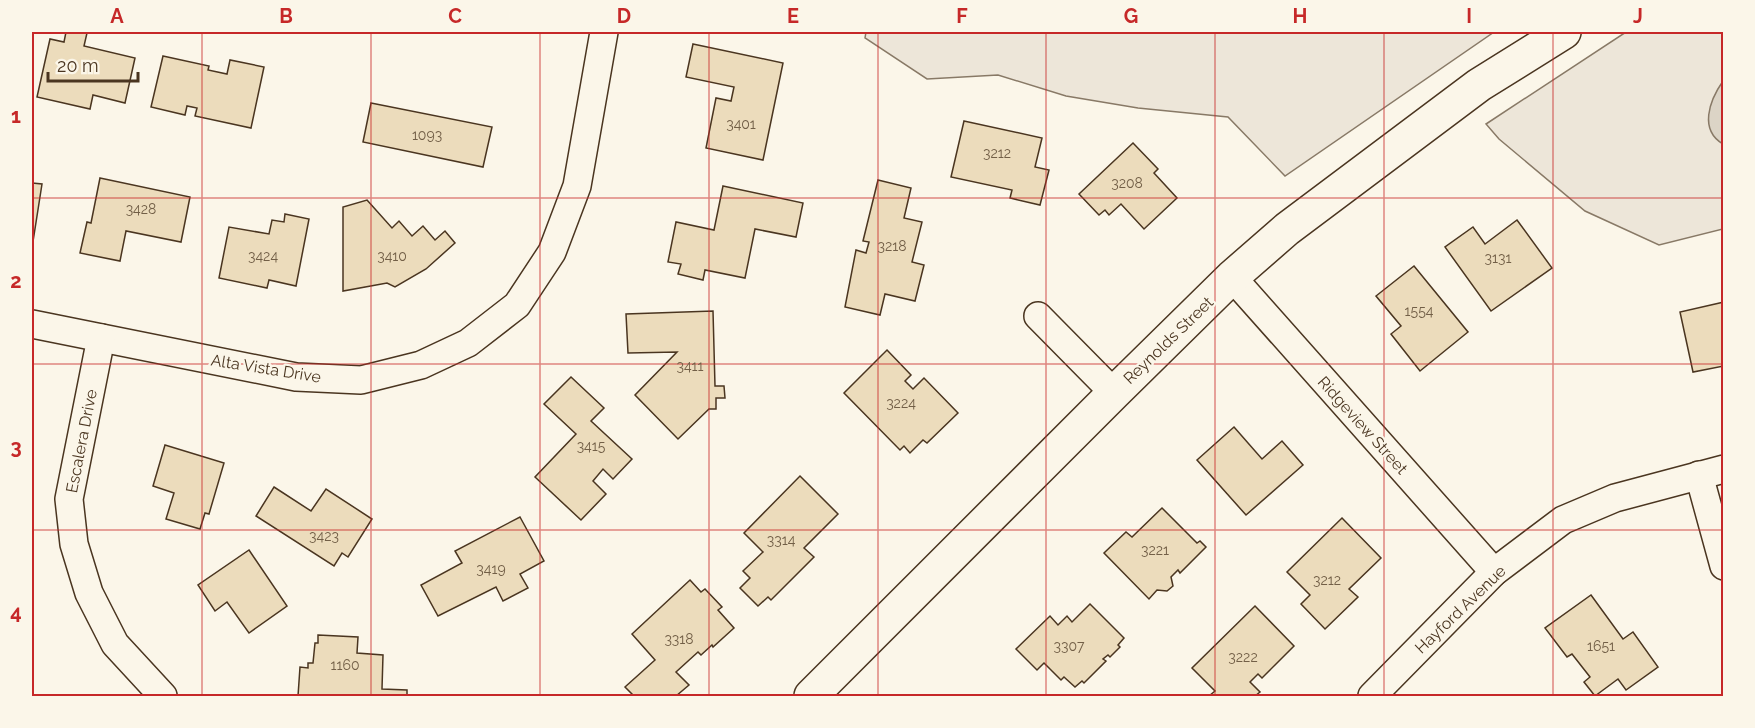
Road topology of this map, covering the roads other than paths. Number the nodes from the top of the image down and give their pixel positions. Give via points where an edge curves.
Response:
1 (601, 32) edge
2 (1564, 32) edge
3 (1232, 277) junction
4 (1038, 316) dead end
5 (32, 324) edge
6 (101, 338) junction
7 (1114, 393) junction
8 (1711, 472) edge
9 (1724, 566) edge
10 (1494, 572) junction
11 (163, 696) edge
12 (812, 696) edge
13 (1372, 696) edge

1 - 6 street, Alta Vista Drive via 577,186 552,252 517,305 468,343 421,365 361,381 296,377
2 - 3 street, Reynolds Street via 1479,85 1366,168
3 - 7 street, Reynolds Street
3 - 10 street, Ridgeview Street
4 - 7 street
5 - 6 street, Alta Vista Drive
6 - 11 street, Escalera Drive via 69,499 74,544 89,593 116,644
7 - 12 street, Reynolds Street
8 - 9 street
8 - 10 street, Hayford Avenue via 1615,498 1563,520
10 - 13 street, Hayford Avenue

